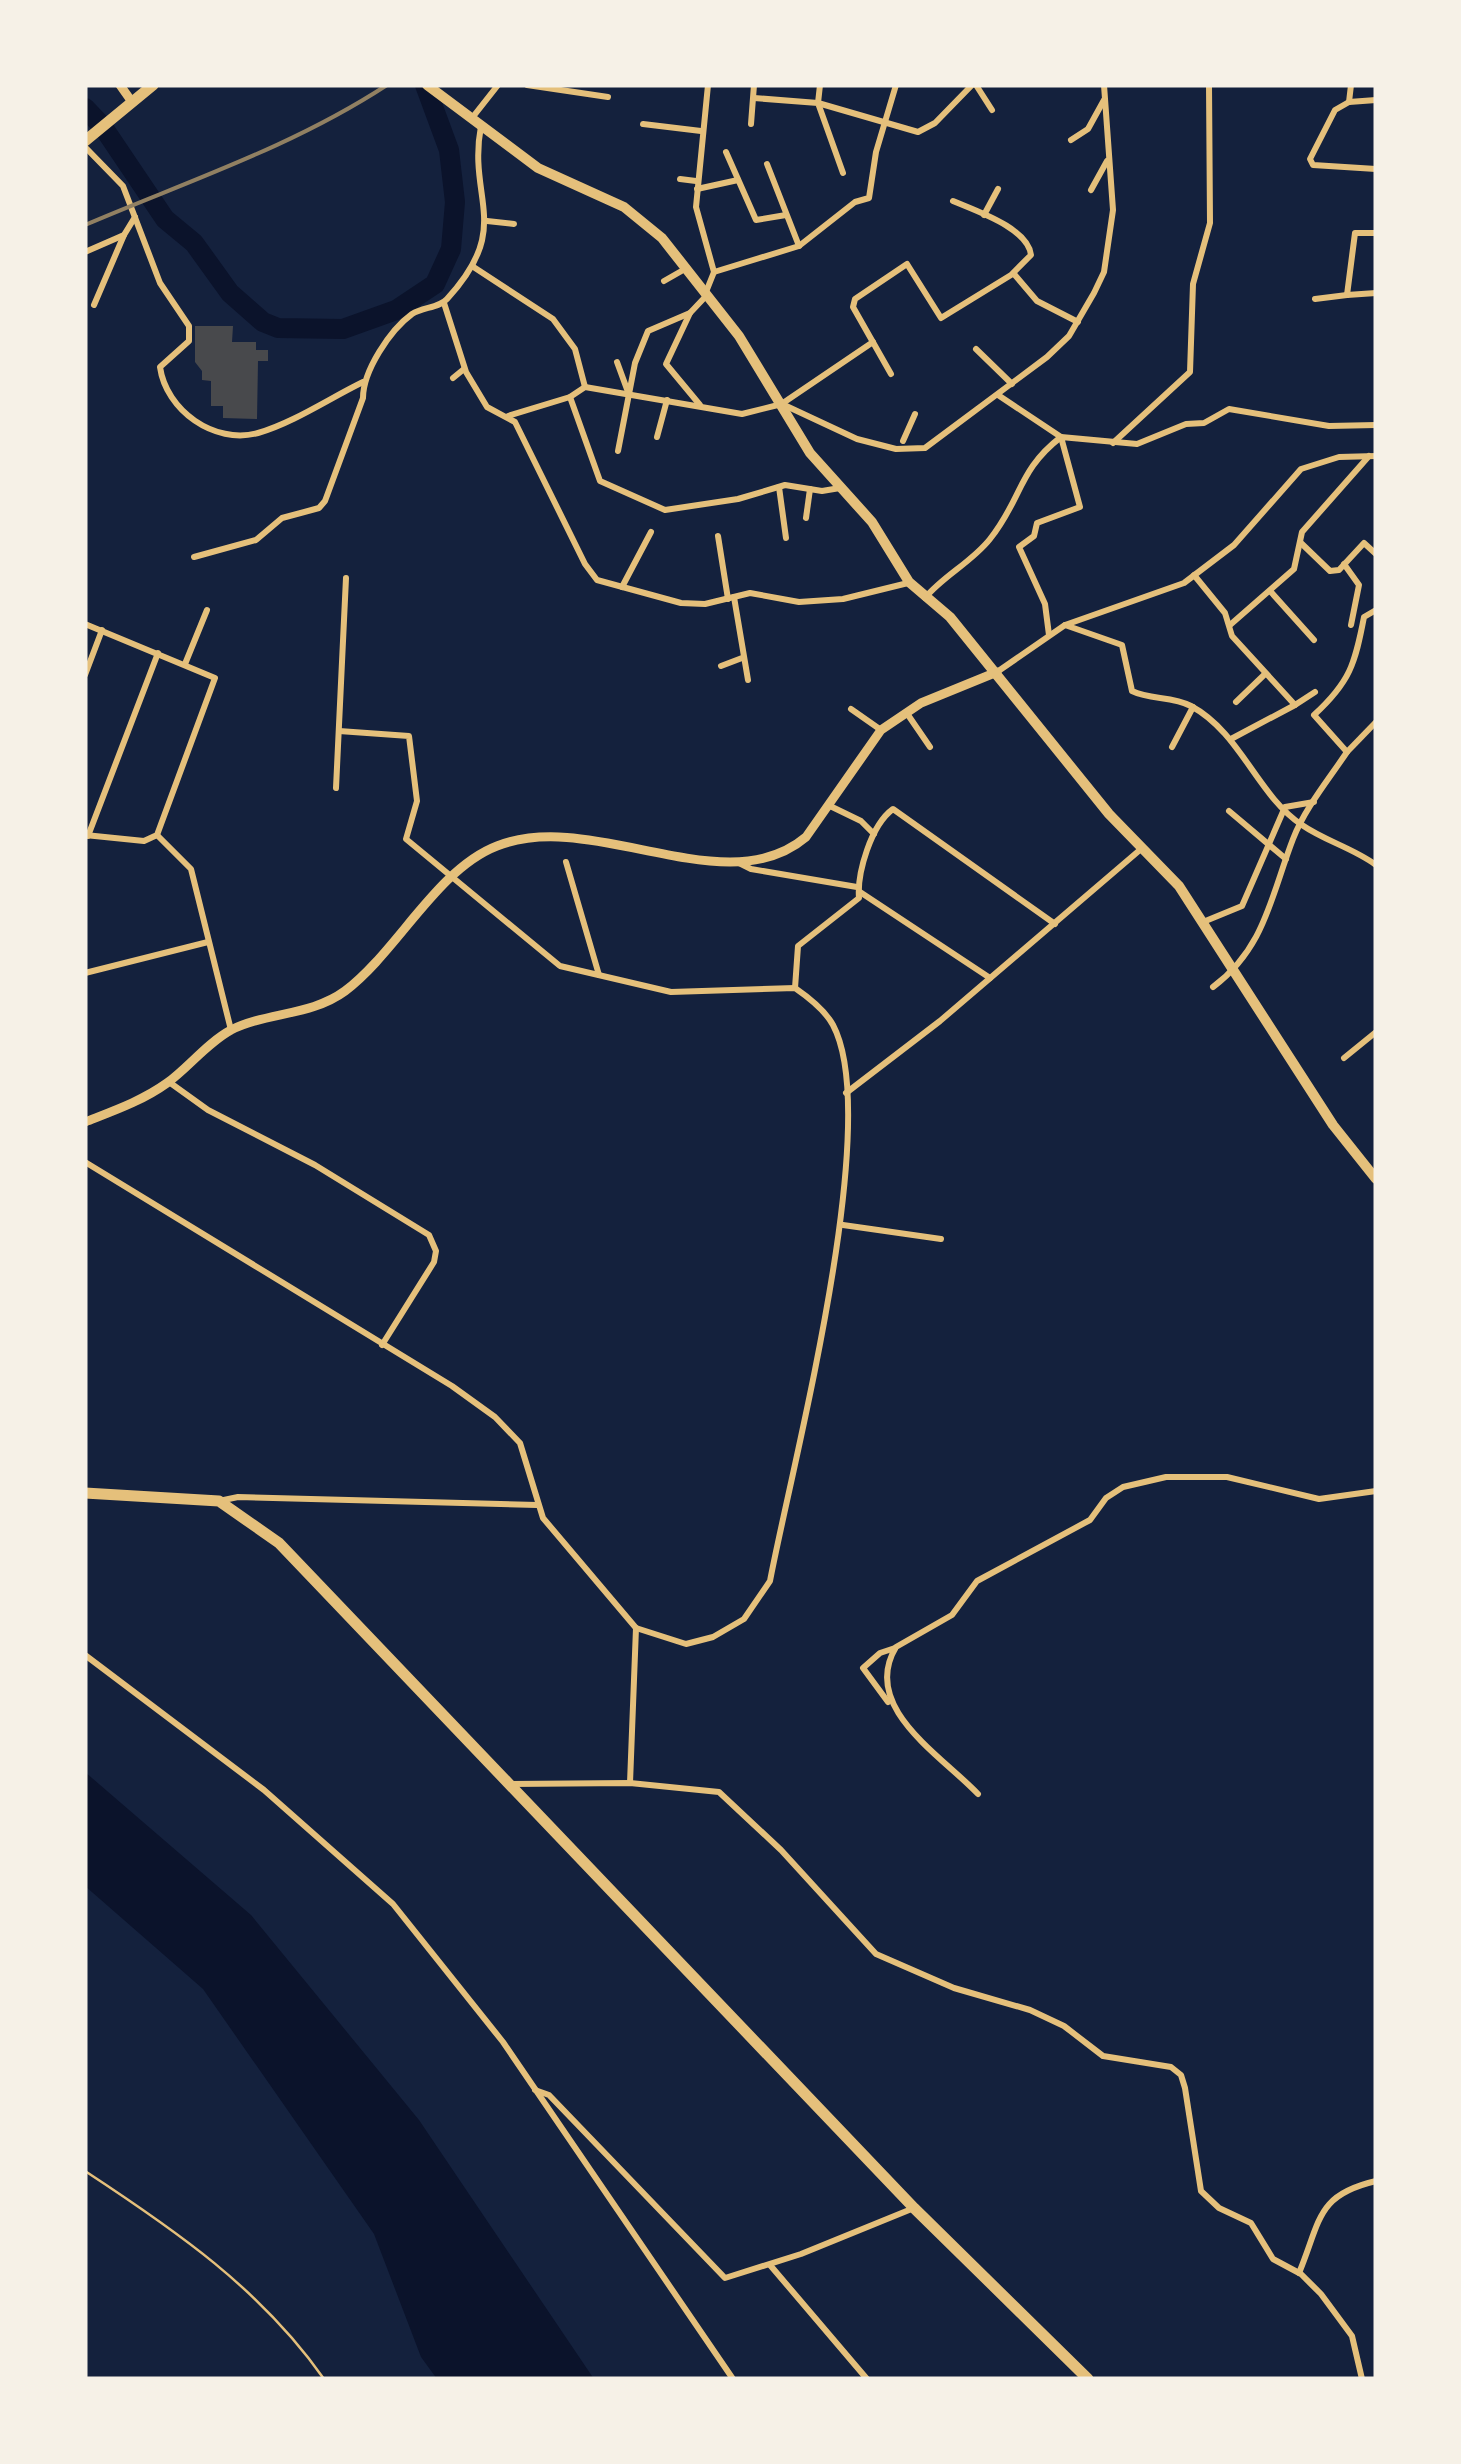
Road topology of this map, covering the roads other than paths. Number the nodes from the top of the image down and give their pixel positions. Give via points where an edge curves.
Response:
1 (120, 85) edge
2 (153, 85) edge
3 (428, 85) edge
4 (498, 85) edge
5 (526, 85) edge
6 (708, 85) edge
7 (754, 85) edge
8 (820, 85) edge
9 (896, 85) edge
10 (974, 85) edge
11 (1104, 85) edge
12 (1209, 85) edge
13 (1351, 85) edge
14 (608, 97) dead end
15 (754, 98) junction
16 (1104, 98) junction
17 (1376, 100) edge
18 (132, 102) junction
19 (1350, 102) junction
20 (818, 103) junction
21 (992, 110) dead end
22 (477, 121) junction
23 (888, 123) junction
24 (643, 124) dead end
25 (751, 124) dead end
26 (701, 131) junction
27 (1071, 140) dead end
28 (85, 144) edge
29 (726, 152) dead end
30 (1107, 160) junction
31 (767, 164) dead end
32 (1376, 170) edge
33 (843, 173) dead end
34 (680, 179) dead end
35 (738, 180) junction
36 (696, 185) junction
37 (998, 188) dead end
38 (1091, 190) dead end
39 (954, 201) dead end
40 (786, 215) junction
41 (984, 215) junction
42 (136, 217) junction
43 (487, 220) junction
44 (514, 224) dead end
45 (1376, 233) edge
46 (124, 234) junction
47 (799, 246) junction
48 (85, 252) edge
49 (472, 266) junction
50 (686, 268) junction
51 (714, 272) junction
52 (1014, 274) junction
53 (664, 281) dead end
54 (707, 293) junction
55 (1376, 293) edge
56 (1348, 295) junction
57 (1316, 299) dead end
58 (444, 303) junction
59 (94, 305) dead end
60 (690, 313) junction
61 (1078, 322) junction
62 (873, 342) junction
63 (976, 349) dead end
64 (617, 362) dead end
65 (464, 368) junction
66 (891, 374) dead end
67 (453, 378) dead end
68 (363, 382) junction
69 (1012, 384) junction
70 (585, 387) junction
71 (628, 394) junction
72 (998, 395) junction
73 (570, 397) junction
74 (667, 400) junction
75 (782, 404) junction
76 (701, 406) junction
77 (915, 414) dead end
78 (508, 416) junction
79 (1376, 425) edge
80 (657, 437) dead end
81 (1061, 437) junction
82 (903, 441) dead end
83 (1112, 444) junction
84 (618, 451) dead end
85 (1373, 456) edge
86 (779, 487) junction
87 (810, 488) junction
88 (840, 488) junction
89 (806, 518) dead end
90 (651, 532) dead end
91 (718, 536) dead end
92 (786, 538) dead end
93 (1300, 542) junction
94 (1376, 554) edge
95 (194, 557) dead end
96 (1344, 564) junction
97 (1194, 574) junction
98 (346, 578) dead end
99 (909, 582) junction
100 (622, 587) junction
101 (1271, 592) junction
102 (731, 598) junction
103 (924, 599) junction
104 (208, 610) dead end
105 (1376, 610) edge
106 (85, 624) edge
107 (1230, 624) junction
108 (1351, 624) dead end
109 (1065, 625) junction
110 (102, 630) junction
111 (1049, 634) junction
112 (1314, 640) dead end
113 (158, 653) junction
114 (742, 658) junction
115 (185, 665) junction
116 (721, 666) dead end
117 (997, 672) junction
118 (1265, 674) junction
119 (85, 675) edge
120 (748, 680) dead end
121 (1316, 692) dead end
122 (1236, 702) dead end
123 (1294, 705) junction
124 (1193, 707) junction
125 (851, 709) dead end
126 (906, 712) junction
127 (1376, 722) edge
128 (338, 730) junction
129 (882, 730) junction
130 (1231, 740) junction
131 (930, 747) dead end
132 (1172, 747) dead end
133 (1348, 752) junction
134 (336, 788) dead end
135 (1314, 802) junction
136 (828, 805) junction
137 (1286, 807) junction
138 (1229, 811) dead end
139 (1300, 824) junction
140 (874, 834) junction
141 (157, 835) junction
142 (86, 836) edge
143 (1141, 848) junction
144 (1268, 848) junction
145 (1286, 859) junction
146 (735, 861) junction
147 (566, 862) dead end
148 (1376, 865) edge
149 (452, 878) junction
150 (858, 889) junction
151 (1203, 922) junction
152 (1055, 924) junction
153 (208, 942) junction
154 (1234, 971) junction
155 (85, 974) edge
156 (599, 975) junction
157 (990, 978) junction
158 (1213, 986) dead end
159 (795, 988) junction
160 (231, 1030) junction
161 (1376, 1032) edge
162 (1344, 1058) dead end
163 (169, 1082) junction
164 (846, 1094) junction
165 (85, 1122) edge
166 (85, 1162) edge
167 (1376, 1179) edge
168 (842, 1225) junction
169 (942, 1239) dead end
170 (382, 1345) junction
171 (1376, 1491) edge
172 (85, 1493) edge
173 (219, 1500) junction
174 (537, 1505) junction
175 (636, 1628) junction
176 (896, 1647) junction
177 (85, 1655) edge
178 (890, 1704) junction
179 (630, 1783) junction
180 (509, 1785) junction
181 (978, 1794) dead end
182 (534, 2090) junction
183 (1376, 2181) edge
184 (914, 2208) junction
185 (770, 2264) junction
186 (1299, 2273) junction
187 (733, 2379) edge
188 (866, 2379) edge
189 (1088, 2379) edge
190 (1362, 2379) edge

1 - 18 street
2 - 18 main road
3 - 22 main road
4 - 22 street
5 - 14 street
6 - 26 street
7 - 15 street
8 - 20 street
9 - 23 street
10 - 21 street
10 - 23 street via 924,131
11 - 16 street
12 - 83 street via 1210,223 1193,284 1190,372
13 - 19 street
15 - 20 street
15 - 25 street
16 - 27 street via 1088,129
16 - 30 street
17 - 19 street
18 - 28 main road
19 - 32 street via 1335,110 1310,159 1313,165
20 - 23 street
20 - 33 street
22 - 43 street
22 - 50 main road via 538,168 639,217
23 - 47 street via 869,198
24 - 26 street
26 - 36 street
28 - 42 street via 123,186
29 - 35 street
30 - 38 street
30 - 61 street via 1114,188 1104,272
31 - 40 street
34 - 36 street
35 - 36 street
35 - 40 street via 759,222
36 - 51 street
37 - 41 street
39 - 41 street
40 - 47 street
41 - 52 street via 1031,248
42 - 46 street
42 - 68 street via 160,283 190,330 186,345 160,370 186,415 222,431 257,433
43 - 44 street
43 - 49 street
45 - 56 street via 1355,233
46 - 48 street
46 - 59 street
47 - 51 street
49 - 58 street
49 - 70 street via 553,319 575,349
50 - 53 street
50 - 54 main road
51 - 54 street
52 - 61 street via 1037,300
52 - 62 street via 941,318 907,264 852,304
54 - 60 street
54 - 75 main road
55 - 56 street
56 - 57 street
58 - 65 street
58 - 68 street via 414,313 398,327
60 - 71 street via 648,332
60 - 76 street via 666,364
61 - 69 street
62 - 66 street
62 - 75 street
63 - 69 street
64 - 71 street
65 - 67 street
65 - 78 street via 487,407
68 - 95 street via 332,488 319,508 282,518 256,540
69 - 72 street
70 - 71 street
70 - 73 street
71 - 74 street
71 - 84 street
72 - 75 street via 943,437 911,450 858,440
72 - 81 street
73 - 78 street
73 - 86 street via 600,481 635,500 673,510
74 - 76 street
74 - 80 street
75 - 76 street via 742,414
75 - 88 main road
77 - 82 street
78 - 100 street via 590,574
79 - 83 street via 1329,426 1229,409 1137,444
81 - 83 street
81 - 103 street via 1027,468 1014,508 987,543
81 - 111 street via 1080,507 1037,523 1034,536 1019,547 1044,604
85 - 93 street via 1330,496
85 - 97 street via 1317,462 1295,473 1234,545
86 - 87 street
86 - 92 street
87 - 88 street
87 - 89 street
88 - 99 main road via 872,522
90 - 100 street
91 - 102 street
93 - 96 street via 1330,571
93 - 101 street via 1294,569
94 - 96 street via 1364,543
96 - 108 street via 1359,585
97 - 107 street
97 - 109 street via 1166,591
98 - 128 street
99 - 102 street via 842,599 799,602 750,593
99 - 103 main road
100 - 102 street via 681,603
101 - 107 street
101 - 112 street
102 - 114 street
103 - 117 main road via 950,616
104 - 115 street
105 - 133 street via 1364,617 1355,665 1314,716
106 - 110 street
107 - 118 street via 1232,636
109 - 111 street
109 - 124 street via 1124,648 1135,694
110 - 113 street
110 - 119 street
111 - 117 street
113 - 115 street
113 - 142 street
114 - 116 street
114 - 120 street
115 - 141 street via 215,678
117 - 126 street
117 - 143 main road
118 - 122 street
118 - 123 street
121 - 123 street
123 - 130 street
124 - 130 street
124 - 132 street
125 - 129 street
126 - 129 street
126 - 131 street
127 - 133 street
128 - 134 street
128 - 149 street via 409,736 417,802 404,835
129 - 136 street
130 - 137 street
133 - 135 street
135 - 137 street
135 - 139 street
136 - 140 street
136 - 146 street via 790,850
137 - 139 street
137 - 144 street
138 - 144 street
139 - 145 street
139 - 148 street
140 - 150 street
140 - 152 street via 893,809
141 - 142 street via 144,841
141 - 153 street via 192,869
143 - 151 main road
143 - 152 street
144 - 145 street
144 - 151 street via 1242,906
145 - 154 street via 1261,935
146 - 149 street via 576,838 496,846
146 - 150 street via 751,870
147 - 156 street
149 - 156 street via 551,961
149 - 160 street via 347,990 318,1006
150 - 157 street
150 - 159 street via 860,898 800,942
151 - 154 main road
152 - 157 street
153 - 155 street
153 - 160 street
154 - 158 street
154 - 167 main road via 1333,1125
156 - 159 street via 671,992
157 - 164 street
159 - 164 street via 833,1026
160 - 163 street
161 - 162 street
163 - 165 street
163 - 170 street via 429,1235 434,1262
164 - 168 street
166 - 170 street
168 - 169 street
168 - 175 street via 770,1581 744,1619 713,1637 686,1644
170 - 174 street via 452,1386 512,1433 526,1455
171 - 176 street via 1319,1499 1227,1477 1122,1487 1090,1520 977,1581 952,1616
172 - 173 main road
173 - 174 street
173 - 180 main road via 278,1543
174 - 175 street
175 - 179 street
176 - 178 street via 886,1674
176 - 178 street via 862,1668
177 - 182 street via 264,1790 393,1904
178 - 181 street
179 - 180 street
179 - 186 street via 719,1792 884,1958 1030,2010 1103,2056 1163,2064 1179,2073 1201,2191 1251,2223 1273,2259
180 - 184 main road
182 - 185 street via 549,2095 718,2274 730,2279
182 - 187 street
183 - 186 street via 1329,2200
184 - 185 street
184 - 189 main road
185 - 188 street
186 - 190 street via 1350,2331

